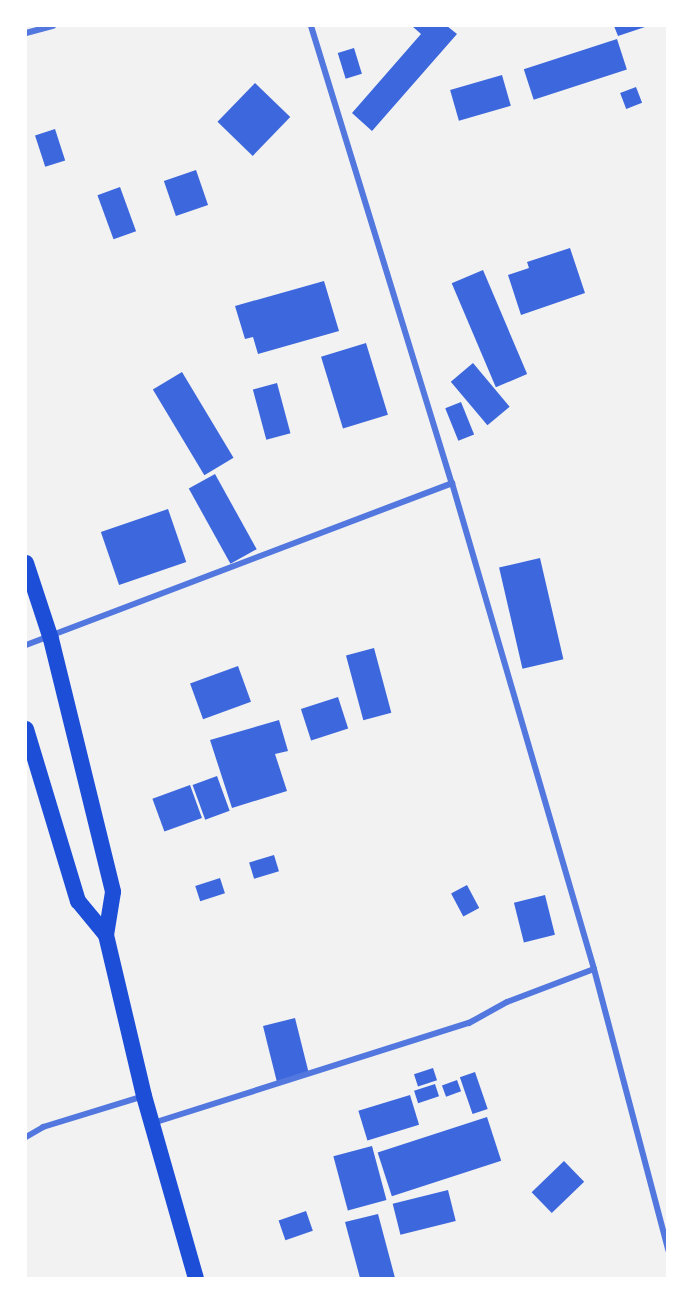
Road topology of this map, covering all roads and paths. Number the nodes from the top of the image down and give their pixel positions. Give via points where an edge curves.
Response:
1 (53, 26) edge
2 (311, 26) edge
3 (26, 33) edge
4 (452, 483) junction
5 (26, 563) edge
6 (51, 639) junction
7 (26, 645) edge
8 (26, 729) edge
9 (30, 756) edge
10 (106, 935) junction
11 (594, 969) junction
12 (144, 1096) junction
13 (152, 1124) junction
14 (26, 1137) edge
15 (668, 1250) edge
16 (196, 1278) edge

1 - 3 street
2 - 4 street
4 - 6 street
4 - 11 street
5 - 6 highway
6 - 7 street
6 - 10 highway via 113,892
8 - 9 highway
9 - 10 highway via 78,901
10 - 12 highway
11 - 13 street via 507,1002 469,1023
11 - 15 street
12 - 13 highway
12 - 14 street via 43,1127
13 - 16 highway

